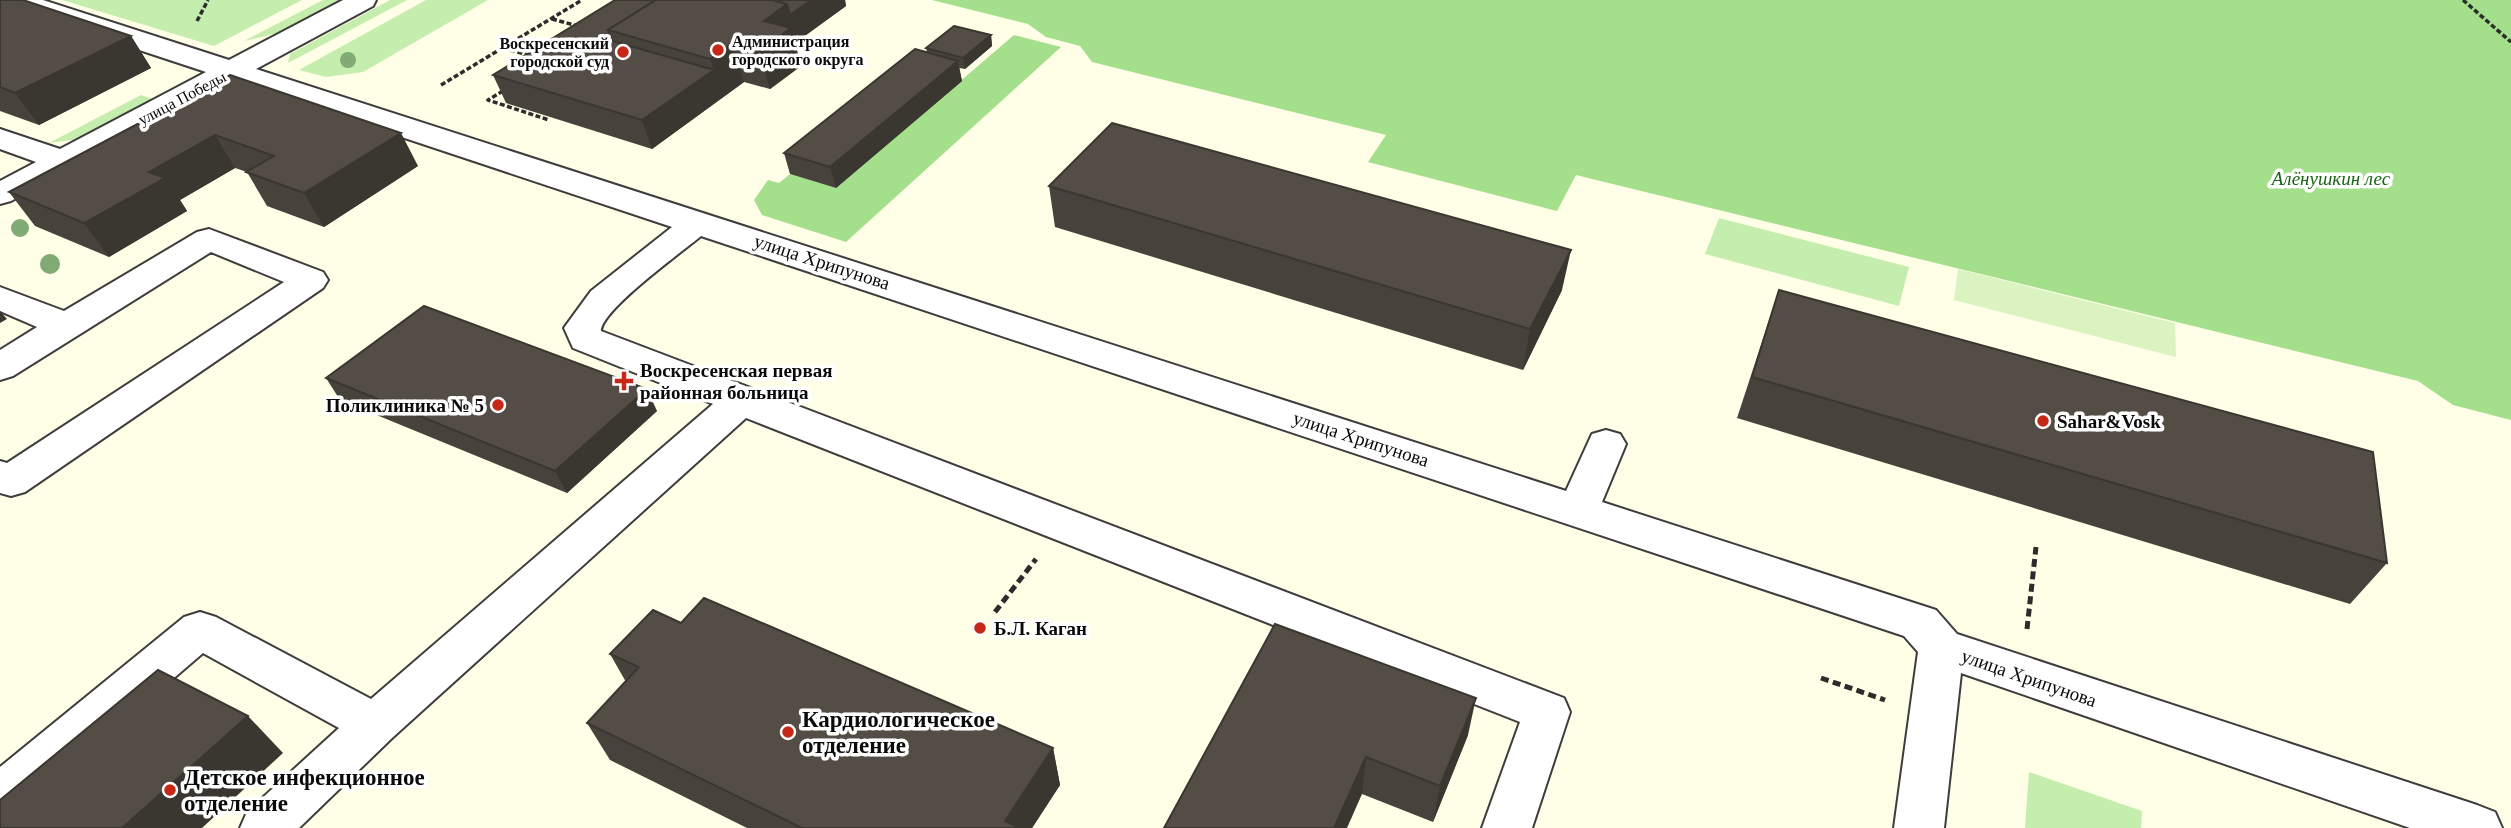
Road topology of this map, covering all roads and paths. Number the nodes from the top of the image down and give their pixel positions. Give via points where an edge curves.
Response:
1 (16, 0) edge
2 (363, 0) edge
3 (582, 0) edge
4 (2463, 0) edge
5 (551, 19) junction
6 (586, 28) edge
7 (2511, 43) edge
8 (502, 48) junction
9 (538, 58) edge
10 (233, 70) junction
11 (441, 85) dead end
12 (508, 87) edge
13 (549, 120) edge
14 (0, 138) edge
15 (62, 161) junction
16 (0, 194) edge
17 (698, 222) junction
18 (0, 298) edge
19 (66, 326) junction
20 (0, 367) edge
21 (741, 401) junction
22 (1606, 444) dead end
23 (0, 476) edge
24 (1578, 511) junction
25 (1062, 525) junction
26 (2036, 547) dead end
27 (995, 612) dead end
28 (1941, 648) junction
29 (2021, 675) junction
30 (1821, 678) dead end
31 (1886, 701) dead end
32 (375, 724) junction
33 (0, 797) edge
34 (265, 828) edge
35 (1507, 828) edge
36 (1919, 828) edge
37 (2477, 828) edge

1 - 10 street, улица Хрипунова
2 - 10 street, улица Победы
3 - 5 path
4 - 7 path
5 - 6 path
5 - 8 path
8 - 9 path
8 - 11 path
10 - 15 street, улица Победы
10 - 17 street, улица Хрипунова
12 - 13 path via 488,100
14 - 15 street
15 - 16 street, улица Победы
17 - 21 street via 607,297 582,328 594,344
17 - 24 street, улица Хрипунова
18 - 19 street
19 - 20 street
19 - 23 street via 209,239 312,280 11,481
21 - 25 street
21 - 32 street
22 - 24 street
24 - 28 street, улица Хрипунова via 1920,623
25 - 27 path
25 - 35 street via 1548,712
26 - 29 path
28 - 29 street, улица Хрипунова
28 - 36 street
29 - 37 street, улица Хрипунова
30 - 31 path
32 - 33 street via 200,630
32 - 34 street

